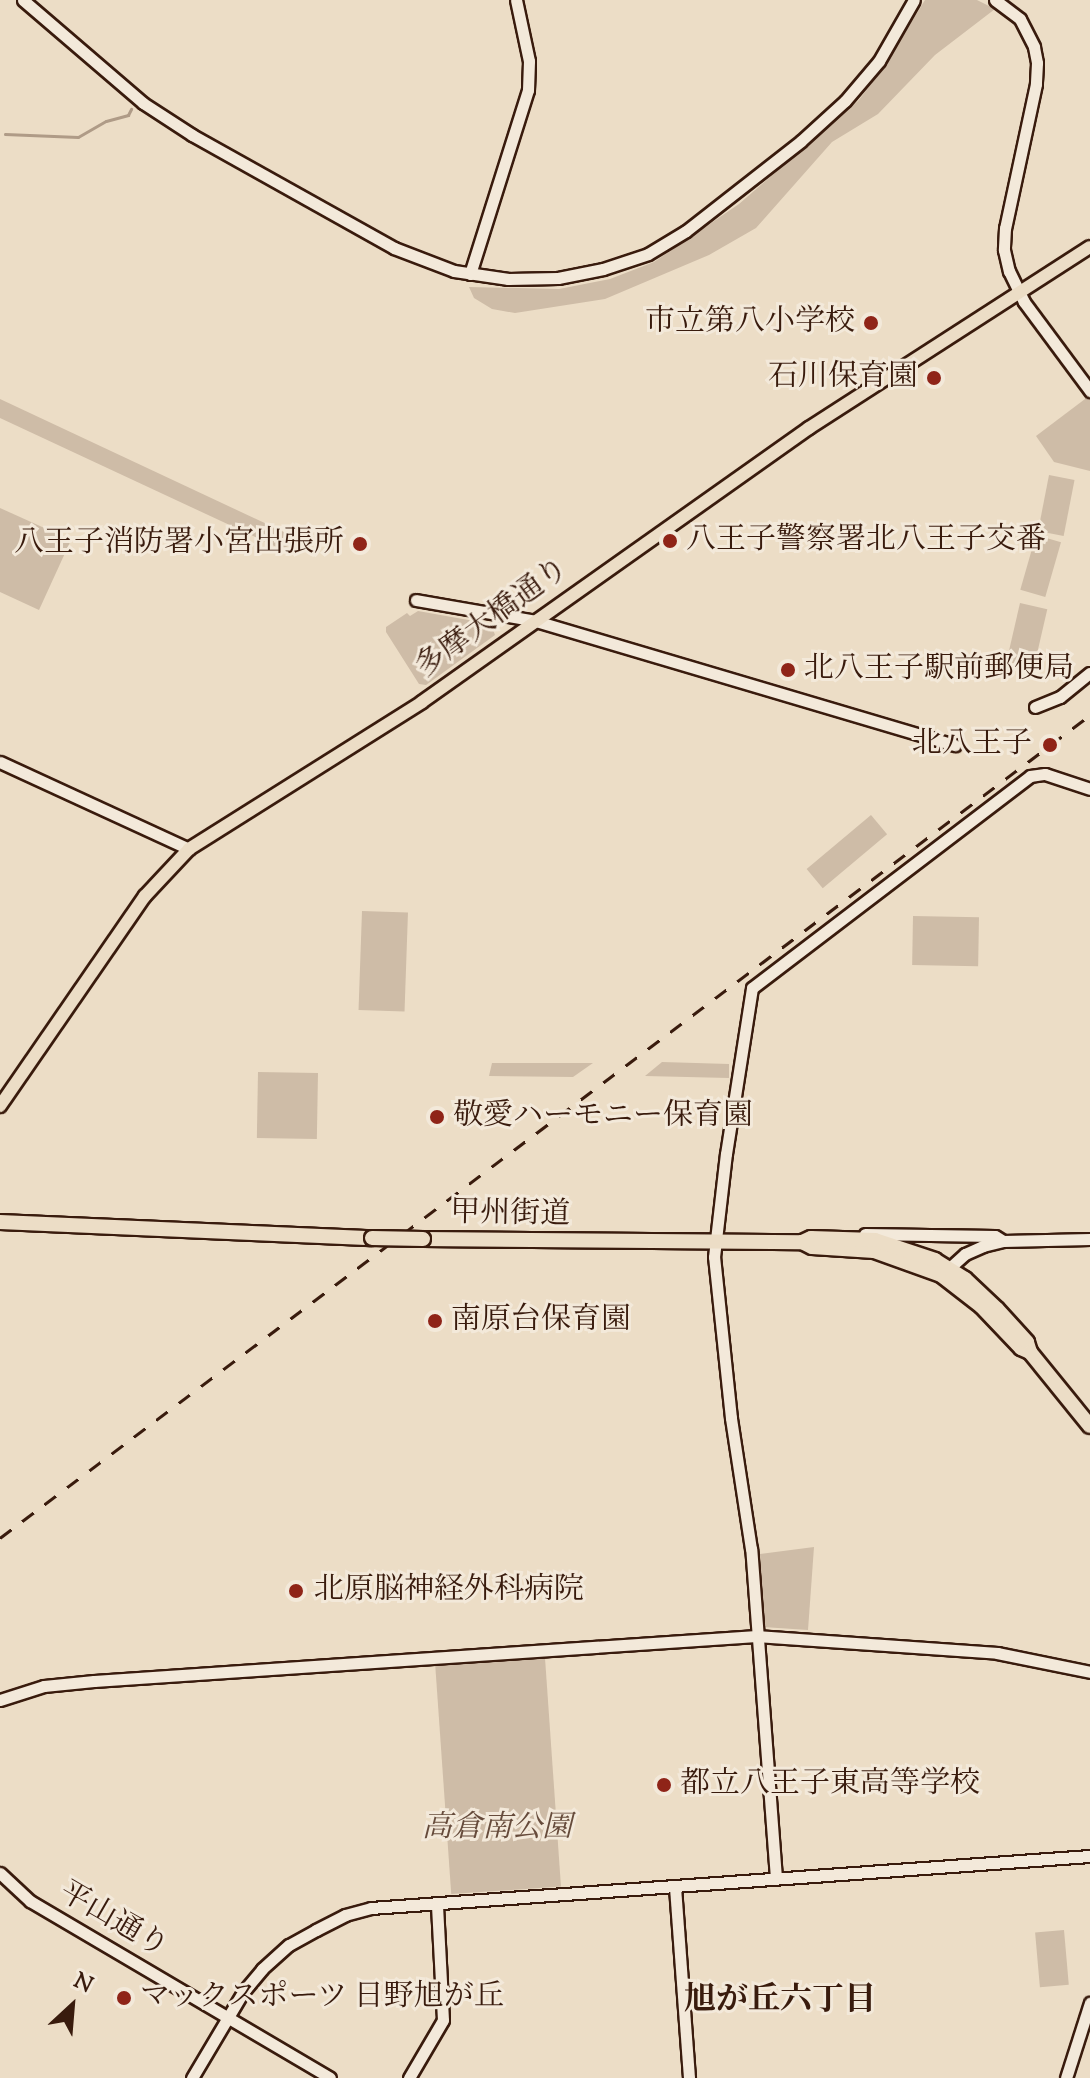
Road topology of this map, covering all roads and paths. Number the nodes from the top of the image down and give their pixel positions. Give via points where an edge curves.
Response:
1 (23, 0) edge
2 (516, 0) edge
3 (914, 0) edge
4 (995, 0) edge
5 (1090, 247) edge
6 (470, 274) junction
7 (1018, 293) junction
8 (1090, 391) edge
9 (416, 600) dead end
10 (536, 621) junction
11 (1090, 673) edge
12 (1035, 707) dead end
13 (955, 745) dead end
14 (0, 762) edge
15 (1090, 789) edge
16 (189, 849) junction
17 (0, 1106) edge
18 (0, 1222) edge
19 (824, 1238) junction
20 (1090, 1239) edge
21 (1003, 1241) junction
22 (802, 1242) junction
23 (714, 1243) junction
24 (945, 1272) junction
25 (1090, 1426) edge
26 (756, 1636) junction
27 (1090, 1672) edge
28 (0, 1700) edge
29 (1090, 1856) edge
30 (0, 1873) edge
31 (776, 1878) junction
32 (675, 1887) junction
33 (437, 1905) junction
34 (1090, 2003) edge
35 (228, 2017) junction
36 (192, 2078) edge
37 (330, 2078) edge
38 (409, 2078) edge
39 (689, 2078) edge
40 (1066, 2078) edge

1 - 6 street via 143,103 192,135 394,248
2 - 6 street via 529,61 528,90
3 - 6 street via 879,61 845,101 732,195 648,254 558,278
4 - 7 street via 1020,19 1037,63 1005,228 1004,250
5 - 7 main road, 多摩大橋通り
7 - 8 street
7 - 10 main road, 多摩大橋通り via 809,428
9 - 10 street
10 - 13 street
10 - 16 main road, 多摩大橋通り via 352,748
11 - 12 street via 1060,697
14 - 16 street
15 - 23 street via 1045,774 1030,776 752,988
16 - 17 main road, 多摩大橋通り via 145,896
18 - 23 highway, 甲州街道, bridge via 372,1238
19 - 21 street via 995,1236
19 - 22 highway
19 - 24 highway via 894,1244
20 - 21 street
21 - 24 street via 972,1250
22 - 23 highway, 甲州街道
22 - 24 highway, 甲州街道 via 874,1251
23 - 26 street via 731,1418 751,1549
24 - 25 highway via 997,1309
26 - 27 street via 997,1653
26 - 28 street via 94,1681 44,1686
26 - 31 street
29 - 31 street
30 - 35 street, 平山通り via 18,1893
31 - 32 street
32 - 33 street
32 - 39 street
33 - 35 street via 371,1908 316,1930 262,1969
33 - 38 street via 443,2020
34 - 40 street
35 - 36 street
35 - 37 street, 平山通り

